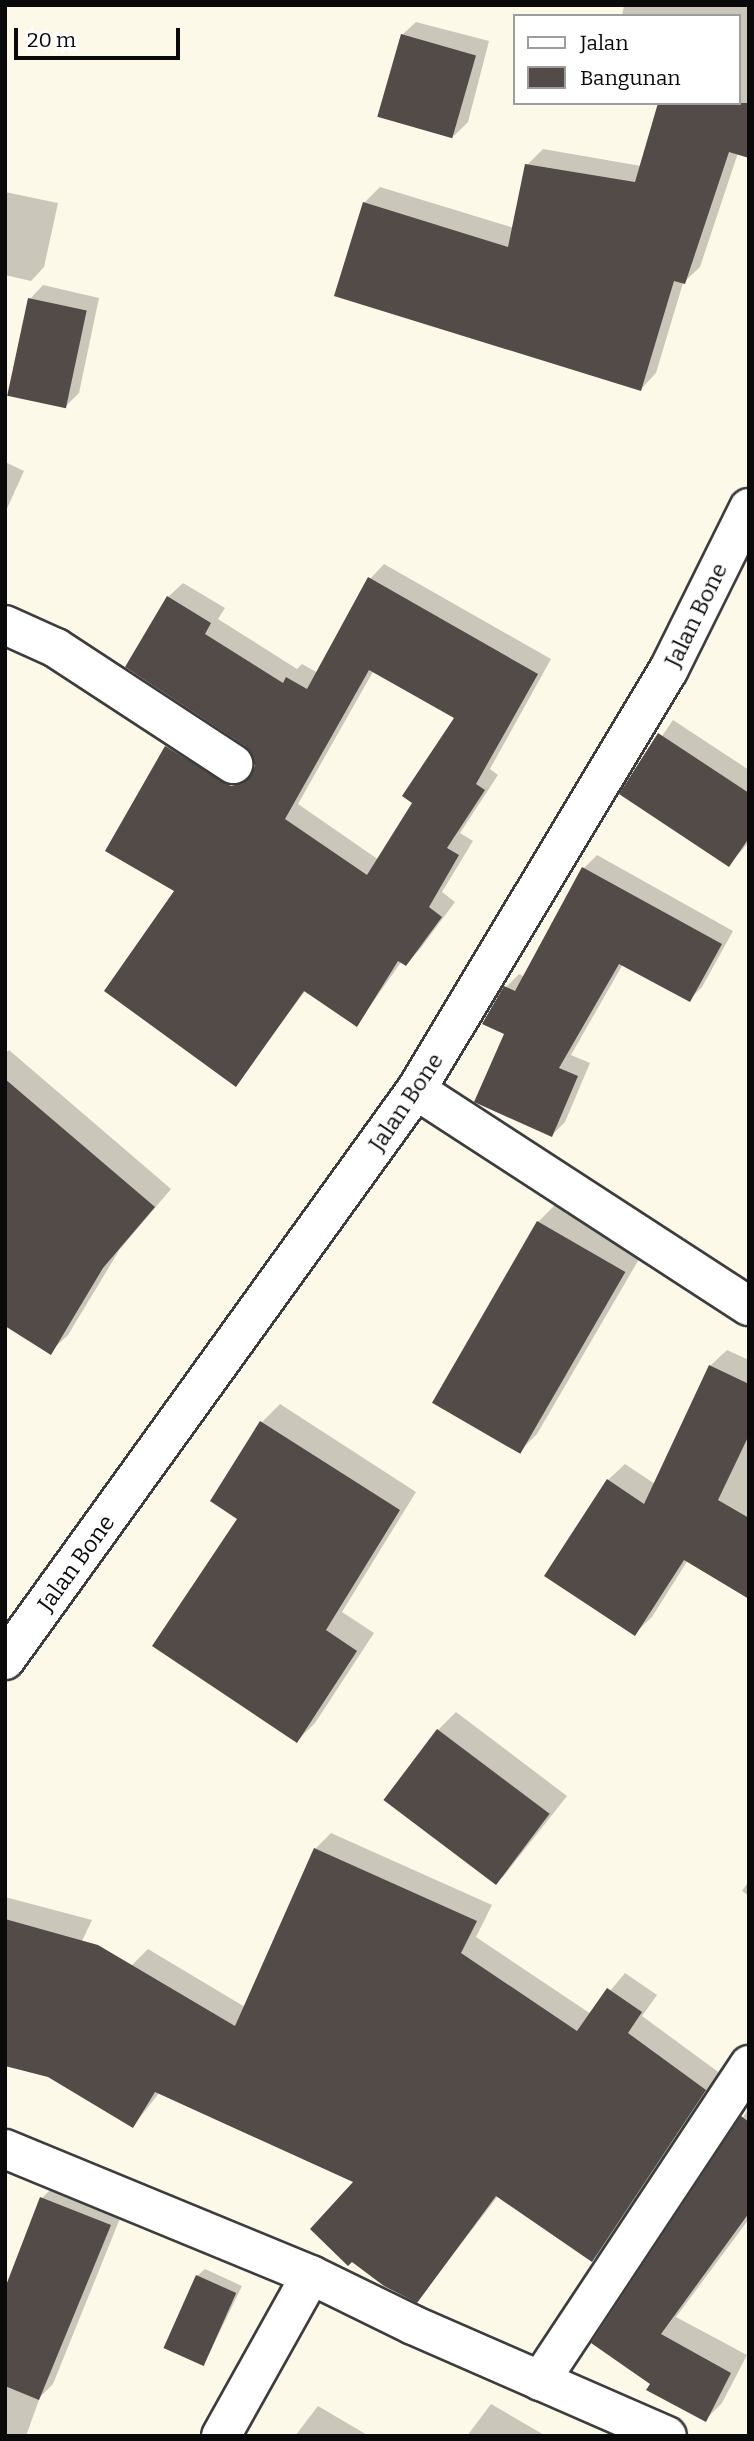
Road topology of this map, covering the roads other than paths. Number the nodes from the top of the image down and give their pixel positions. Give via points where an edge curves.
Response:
1 (749, 508) edge
2 (5, 625) edge
3 (233, 764) dead end
4 (416, 1090) junction
5 (749, 1306) edge
6 (5, 1660) edge
7 (749, 2065) edge
8 (5, 2148) edge
9 (311, 2275) junction
10 (541, 2381) junction
11 (221, 2436) edge
12 (667, 2436) edge

1 - 4 street, Jalan Bone via 668,671
2 - 3 street via 56,648
4 - 5 street
4 - 6 street, Jalan Bone
7 - 10 street
8 - 9 street
9 - 10 street
9 - 11 street
10 - 12 street

